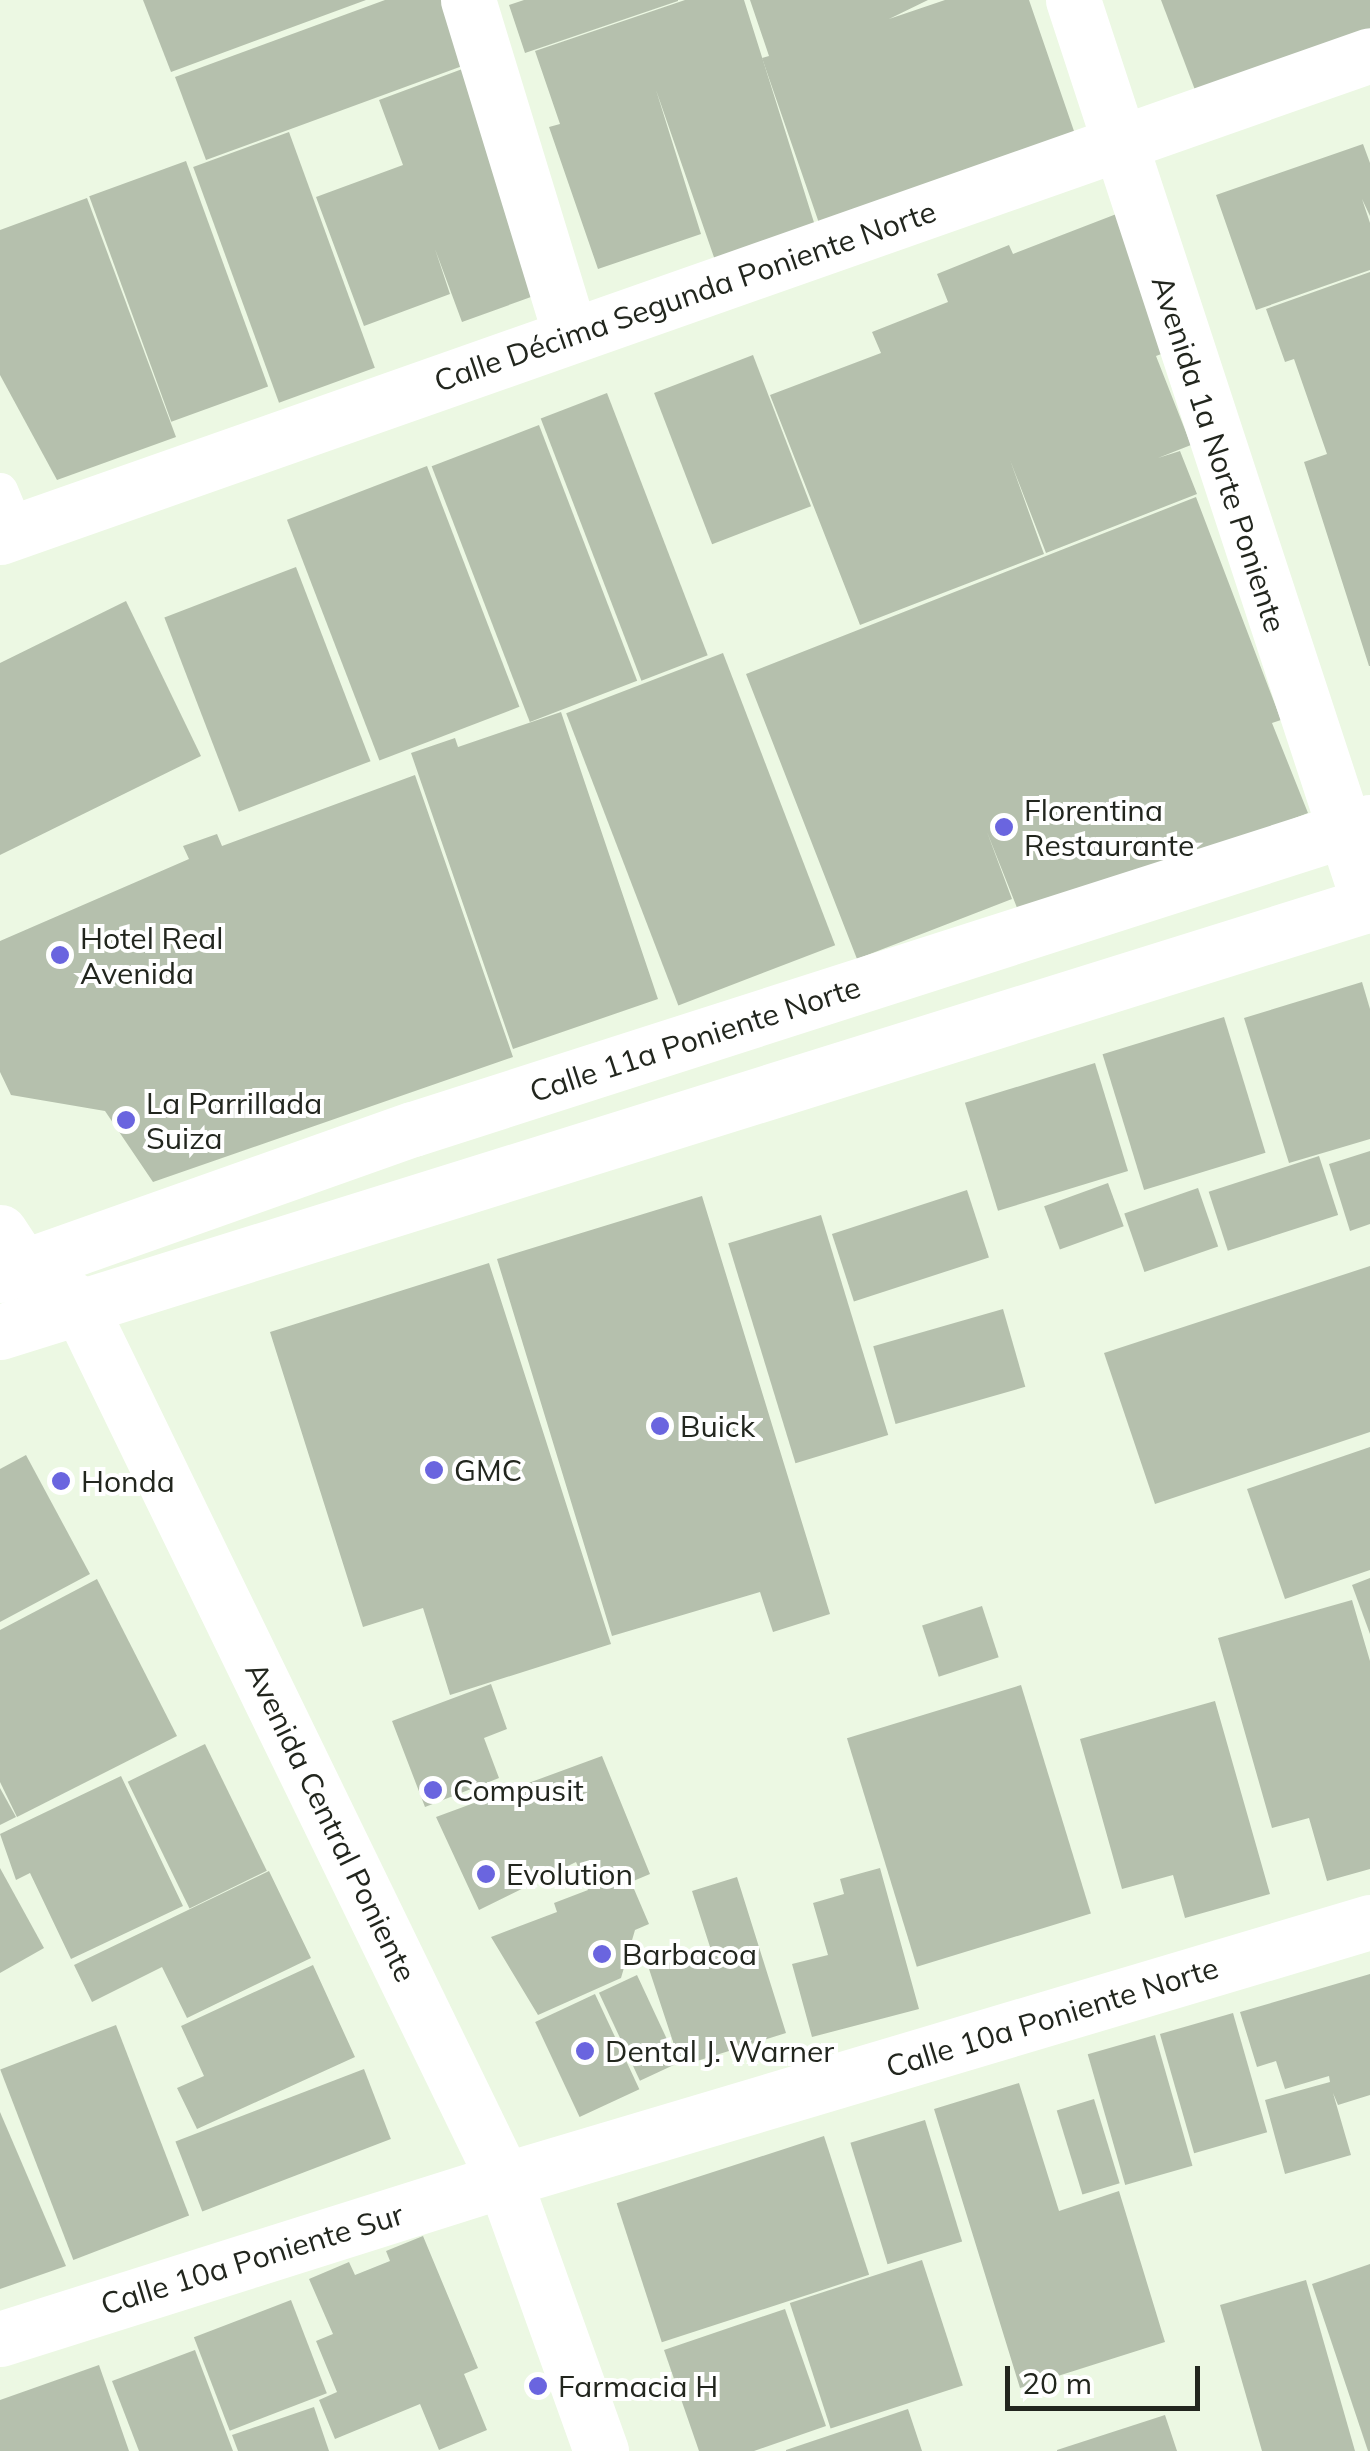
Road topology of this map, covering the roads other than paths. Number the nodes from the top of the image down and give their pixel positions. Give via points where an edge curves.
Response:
1 (468, 0) edge
2 (1072, 0) edge
3 (1370, 55) edge
4 (1116, 144) junction
5 (570, 336) junction
6 (6, 520) edge
7 (1357, 826) edge
8 (1370, 905) edge
9 (413, 1129) junction
10 (437, 1193) junction
11 (8, 1258) edge
12 (78, 1303) junction
13 (0, 1332) edge
14 (1370, 1922) edge
15 (504, 2180) junction
16 (0, 2338) edge
17 (601, 2451) edge

1 - 5 main road
2 - 4 main road, Avenida 1a Norte Poniente
3 - 4 main road, Calle Décima Segunda Poniente Norte
4 - 5 main road, Calle Décima Segunda Poniente Norte
4 - 7 main road, Avenida 1a Norte Poniente
5 - 6 main road, Calle Décima Segunda Poniente Norte
7 - 8 main road, Avenida 1a Norte Poniente
7 - 9 main road, Calle 11a Poniente Norte
8 - 10 main road
9 - 10 main road
9 - 11 main road, Calle 11a Poniente Norte
10 - 12 main road
11 - 12 main road
12 - 13 main road
12 - 15 main road, Avenida Central Poniente
14 - 15 main road, Calle 10a Poniente Norte
15 - 16 main road, Calle 10a Poniente Sur
15 - 17 main road, Avenida Central Poniente

